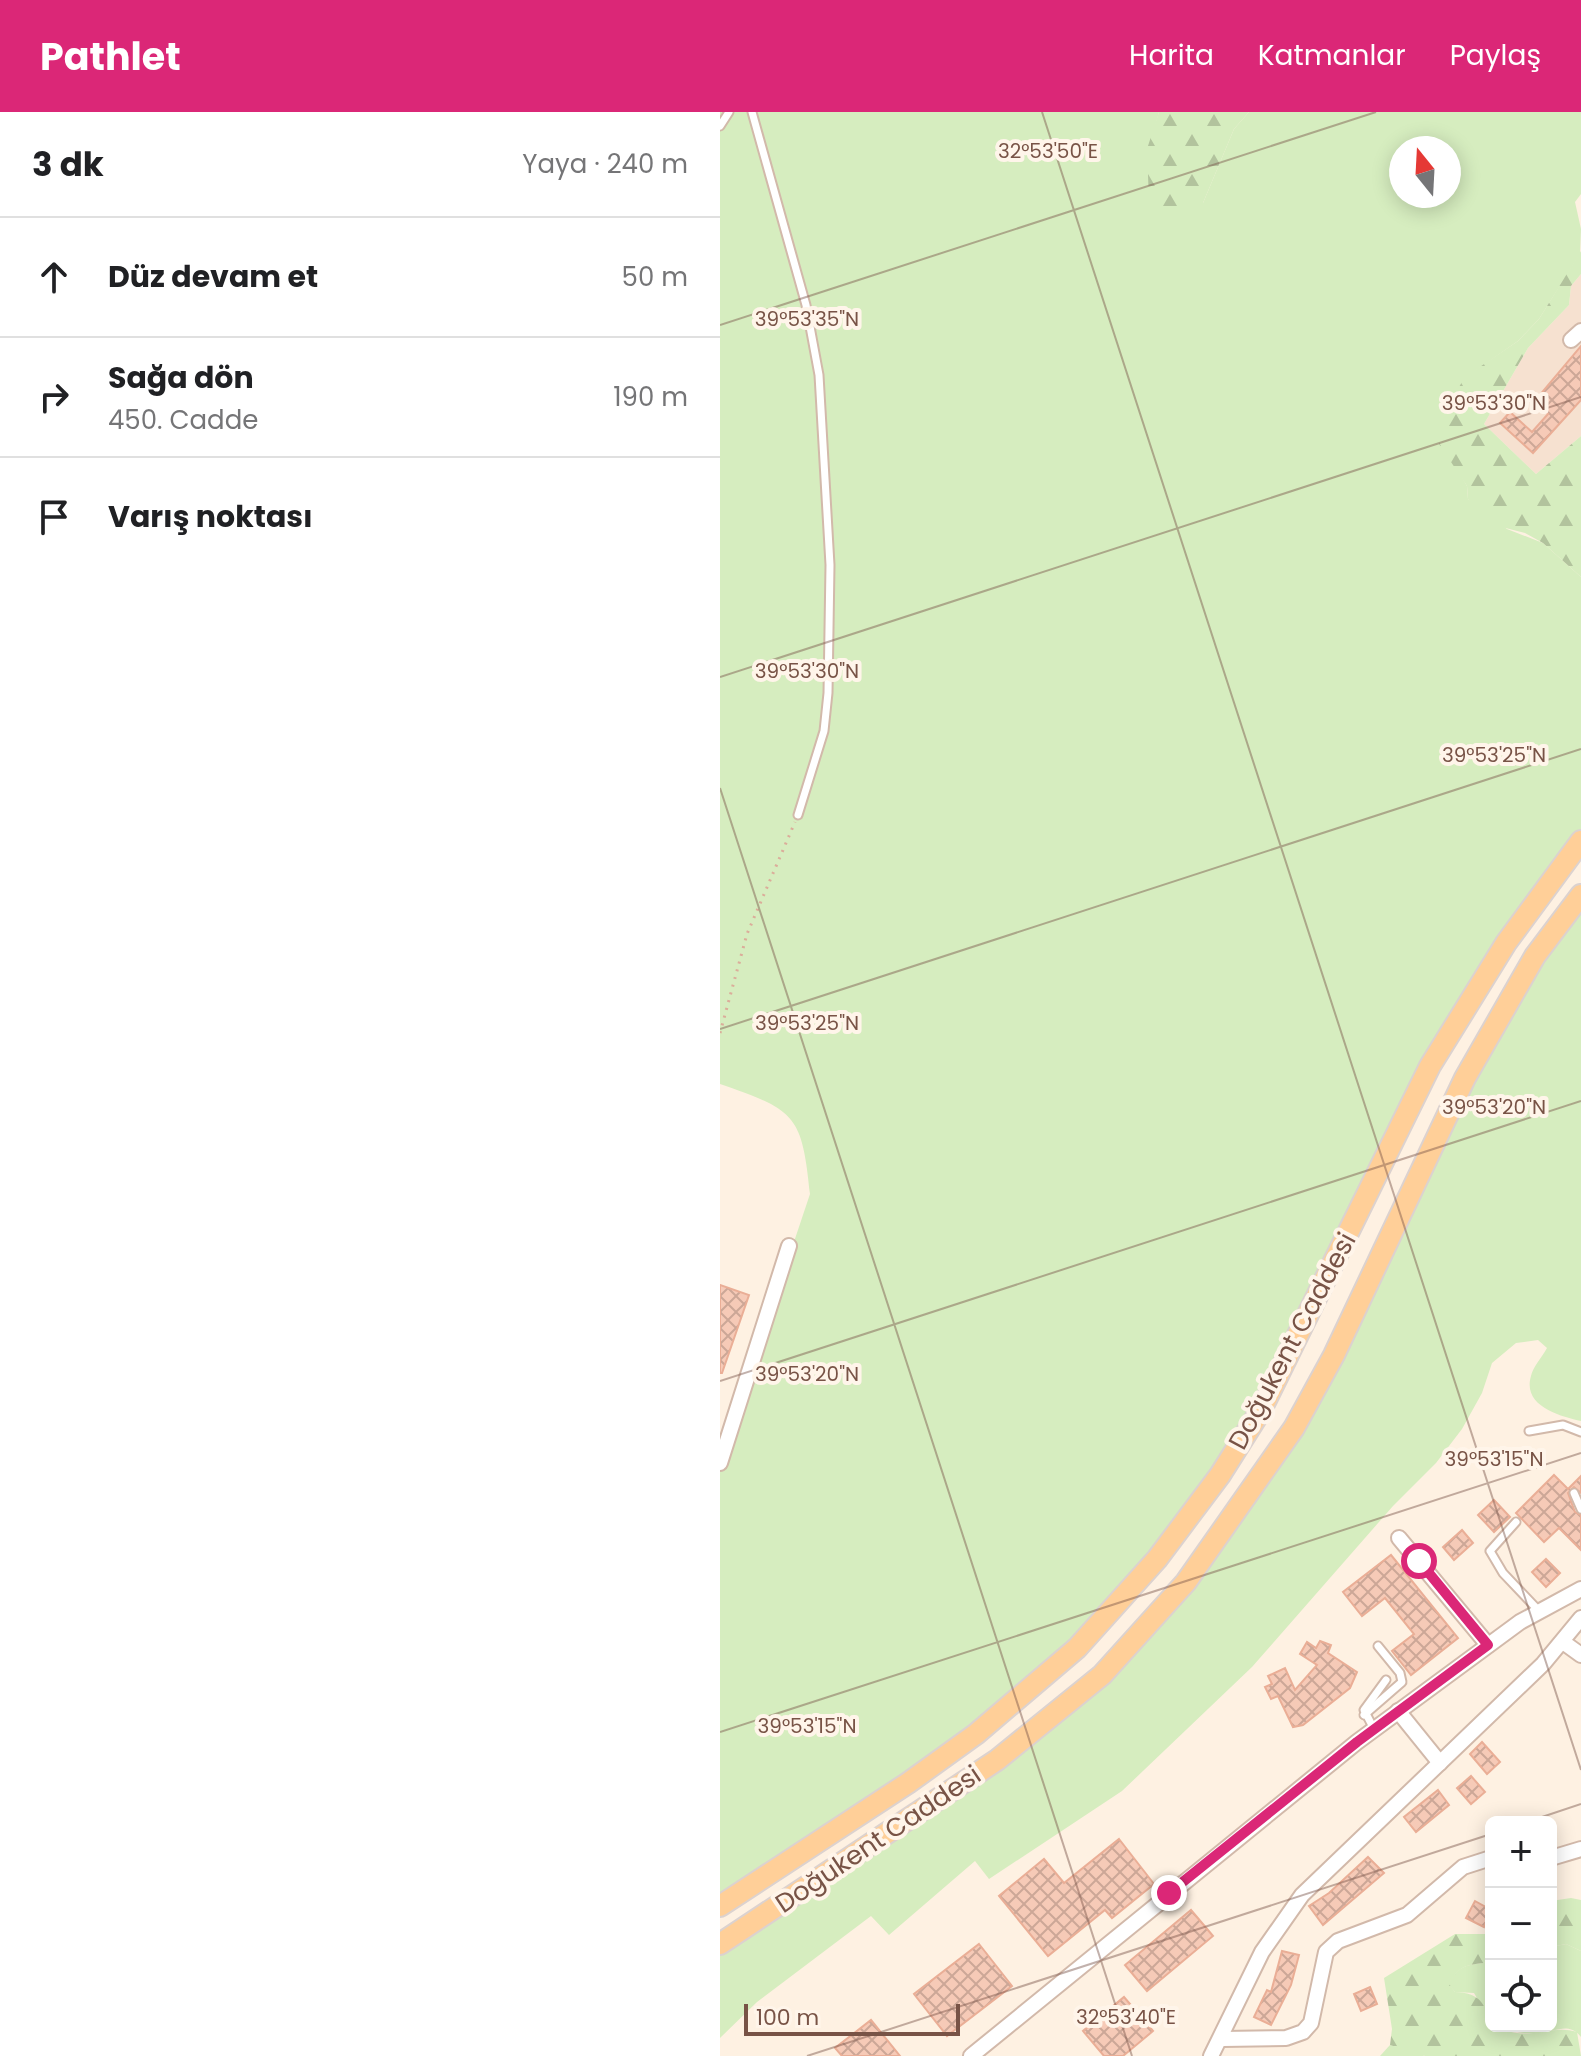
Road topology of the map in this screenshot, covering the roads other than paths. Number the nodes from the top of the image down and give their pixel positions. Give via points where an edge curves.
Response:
1 (729, 112) edge
2 (752, 112) edge
3 (720, 126) edge
4 (798, 815) road end
5 (1581, 841) edge
6 (1581, 895) edge
7 (789, 1246) dead end
8 (1529, 1431) dead end
9 (1581, 1432) edge
10 (721, 1458) edge
11 (1574, 1493) dead end
12 (1581, 1509) edge
13 (1516, 1522) dead end
14 (1399, 1538) dead end
15 (1581, 1589) edge
16 (1539, 1611) junction
17 (1581, 1618) edge
18 (1563, 1642) junction
19 (1488, 1645) junction
20 (1378, 1646) dead end
21 (1581, 1655) edge
22 (1386, 1680) dead end
23 (1398, 1711) junction
24 (1364, 1715) junction
25 (1374, 1729) junction
26 (1440, 1763) junction
27 (1581, 1849) edge
28 (1557, 1856) edge
29 (1485, 1860) edge
30 (720, 1906) edge
31 (720, 1944) edge
32 (1223, 2039) junction
33 (971, 2056) edge
34 (1211, 2056) edge

1 - 3 lane
2 - 4 lane via 806,305 819,375 830,565 828,693 824,731
5 - 30 main road, Doğukent Caddesi via 1506,943 1430,1066 1261,1410 1157,1559 1077,1648 976,1734
6 - 31 main road, Doğukent Caddesi via 1535,956 1465,1078 1294,1428 1186,1582 1102,1675 997,1760
7 - 10 street
8 - 9 lane via 1563,1425
11 - 12 lane
13 - 16 lane via 1490,1551
14 - 19 street
15 - 16 street
16 - 19 street
17 - 18 street
18 - 21 street
18 - 26 street
19 - 23 street
20 - 24 lane via 1402,1682
22 - 24 lane
23 - 25 street
23 - 26 street
24 - 25 lane
25 - 33 street
26 - 32 street via 1302,1895 1278,1926
27 - 28 street
29 - 32 street via 1463,1867 1407,1915 1338,1941 1326,1952 1311,2023 1303,2032 1286,2038
32 - 34 street

